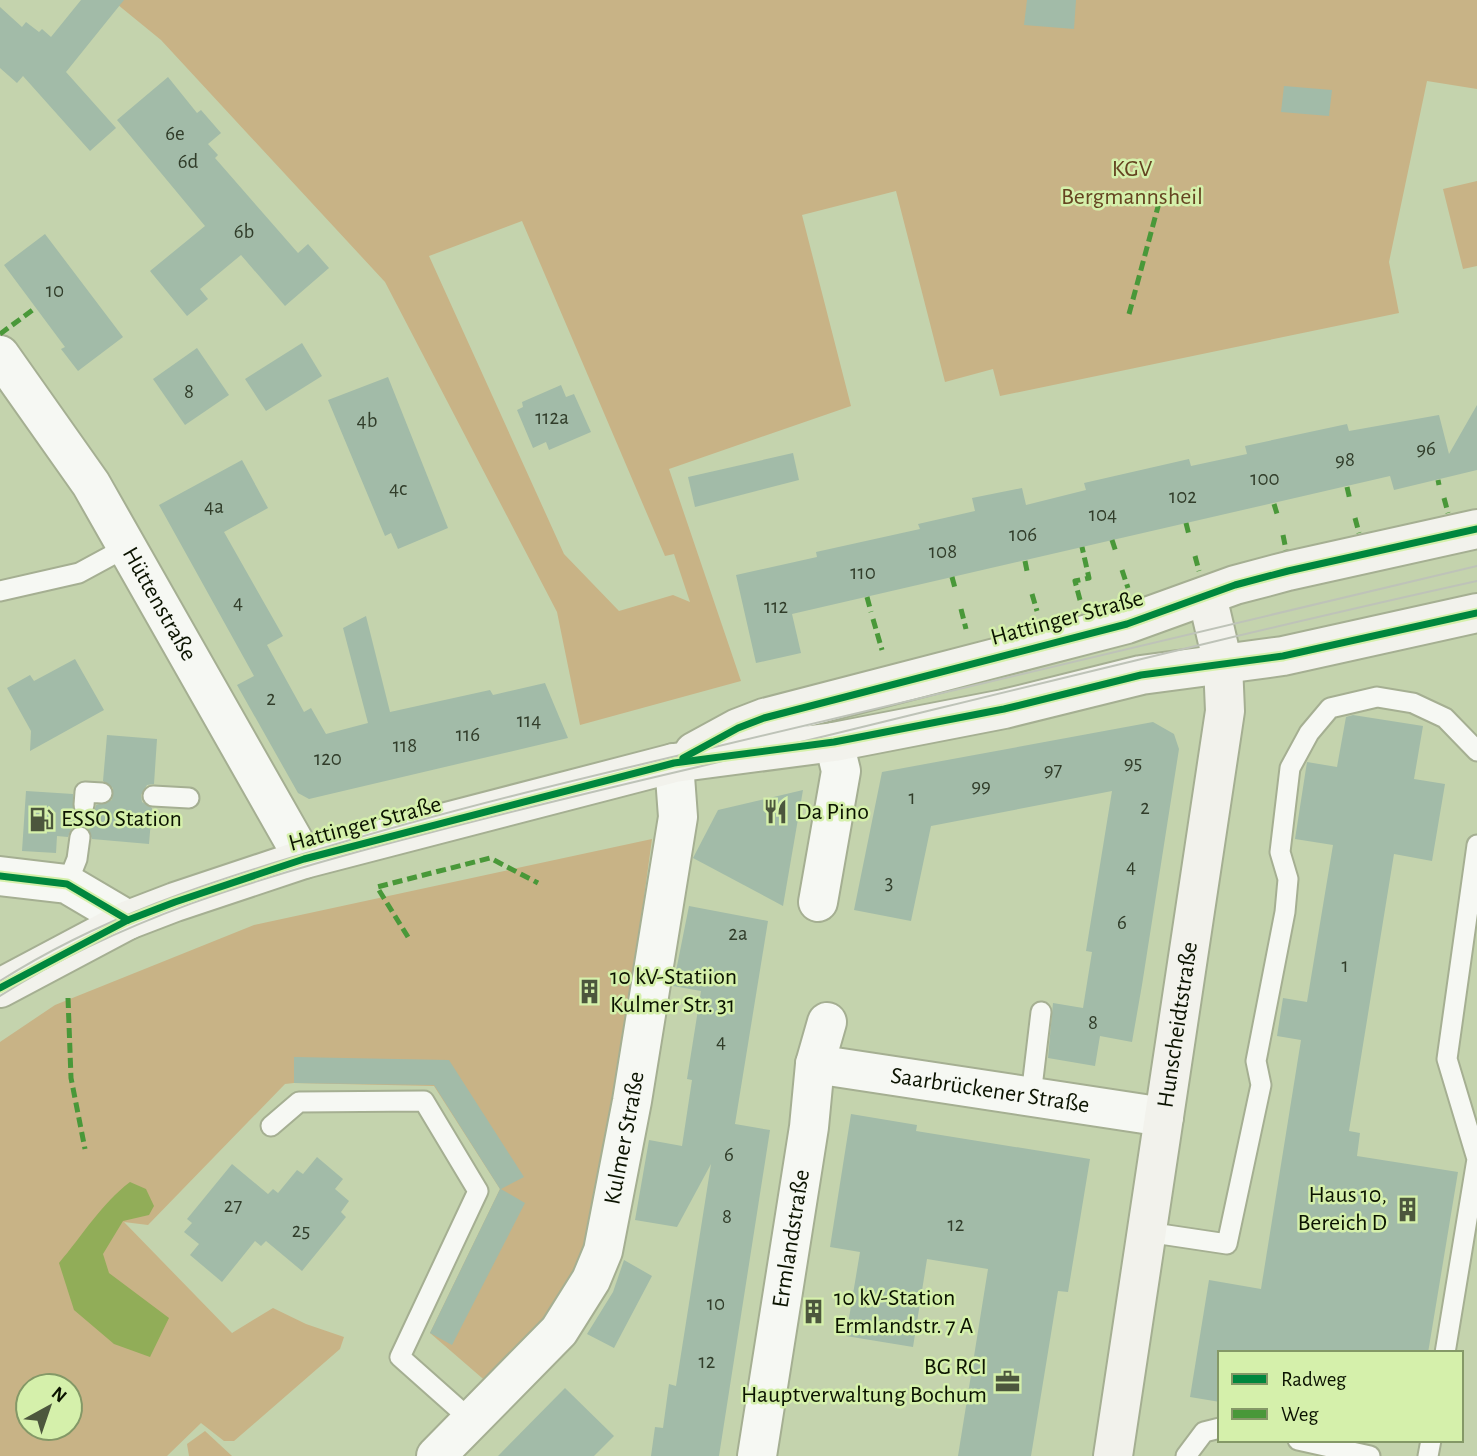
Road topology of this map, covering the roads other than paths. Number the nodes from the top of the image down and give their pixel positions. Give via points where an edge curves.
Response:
1 (0, 355) edge
2 (1477, 529) edge
3 (127, 547) junction
4 (0, 591) edge
5 (1208, 596) junction
6 (1477, 613) edge
7 (1223, 664) junction
8 (823, 702) junction
9 (834, 742) junction
10 (1477, 751) edge
11 (674, 763) junction
12 (102, 793) dead end
13 (153, 796) dead end
14 (189, 798) dead end
15 (83, 805) dead end
16 (80, 837) dead end
17 (1477, 845) edge
18 (304, 859) junction
19 (0, 876) edge
20 (67, 884) junction
21 (818, 902) dead end
22 (128, 920) junction
23 (0, 988) edge
24 (1041, 1012) dead end
25 (827, 1022) dead end
26 (815, 1064) junction
27 (1031, 1096) junction
28 (1164, 1117) junction
29 (271, 1126) dead end
30 (1147, 1232) junction
31 (1445, 1351) edge
32 (472, 1421) junction
33 (1218, 1428) edge
34 (1307, 1442) edge
35 (436, 1456) edge
36 (757, 1456) edge
37 (1113, 1456) edge
38 (1186, 1456) edge
39 (1370, 1456) edge

1 - 3 street, Hüttenstraße via 91,484
2 - 5 main road, Hattinger Straße via 1300,568
3 - 4 lane via 79,573
3 - 18 street, Hüttenstraße
5 - 7 main road, Hunscheidtstraße
5 - 8 main road, Hattinger Straße via 1127,624
6 - 7 main road, Hattinger Straße via 1368,639
7 - 9 main road, Hattinger Straße via 1141,675 1004,709
7 - 28 main road, Hunscheidtstraße via 1225,711
8 - 9 main road
8 - 11 main road, Hattinger Straße via 738,728
9 - 11 main road, Hattinger Straße
9 - 21 street via 841,771
10 - 30 lane via 1445,718 1413,703 1377,697 1330,708 1309,733 1290,768 1280,852 1287,879 1285,912 1256,1061 1261,1084 1227,1244
11 - 18 main road, Hattinger Straße
11 - 32 street, Kulmer Straße via 678,817 603,1251 592,1280 559,1331
12 - 15 lane via 85,792
13 - 14 lane
16 - 20 lane
17 - 31 lane via 1447,1059 1477,1158
18 - 22 main road, Hattinger Straße
19 - 20 street
20 - 22 street
22 - 23 main road, Hattinger Straße
24 - 27 lane
25 - 26 street, Ermlandstraße
26 - 27 street, Saarbrückener Straße
26 - 36 street, Ermlandstraße
27 - 28 street, Saarbrückener Straße
28 - 30 main road, Hunscheidtstraße
29 - 32 lane via 299,1102 424,1101 478,1191 400,1357
30 - 37 main road, Hunscheidtstraße
32 - 35 street, Kulmer Straße
33 - 38 lane via 1204,1432
34 - 39 lane

